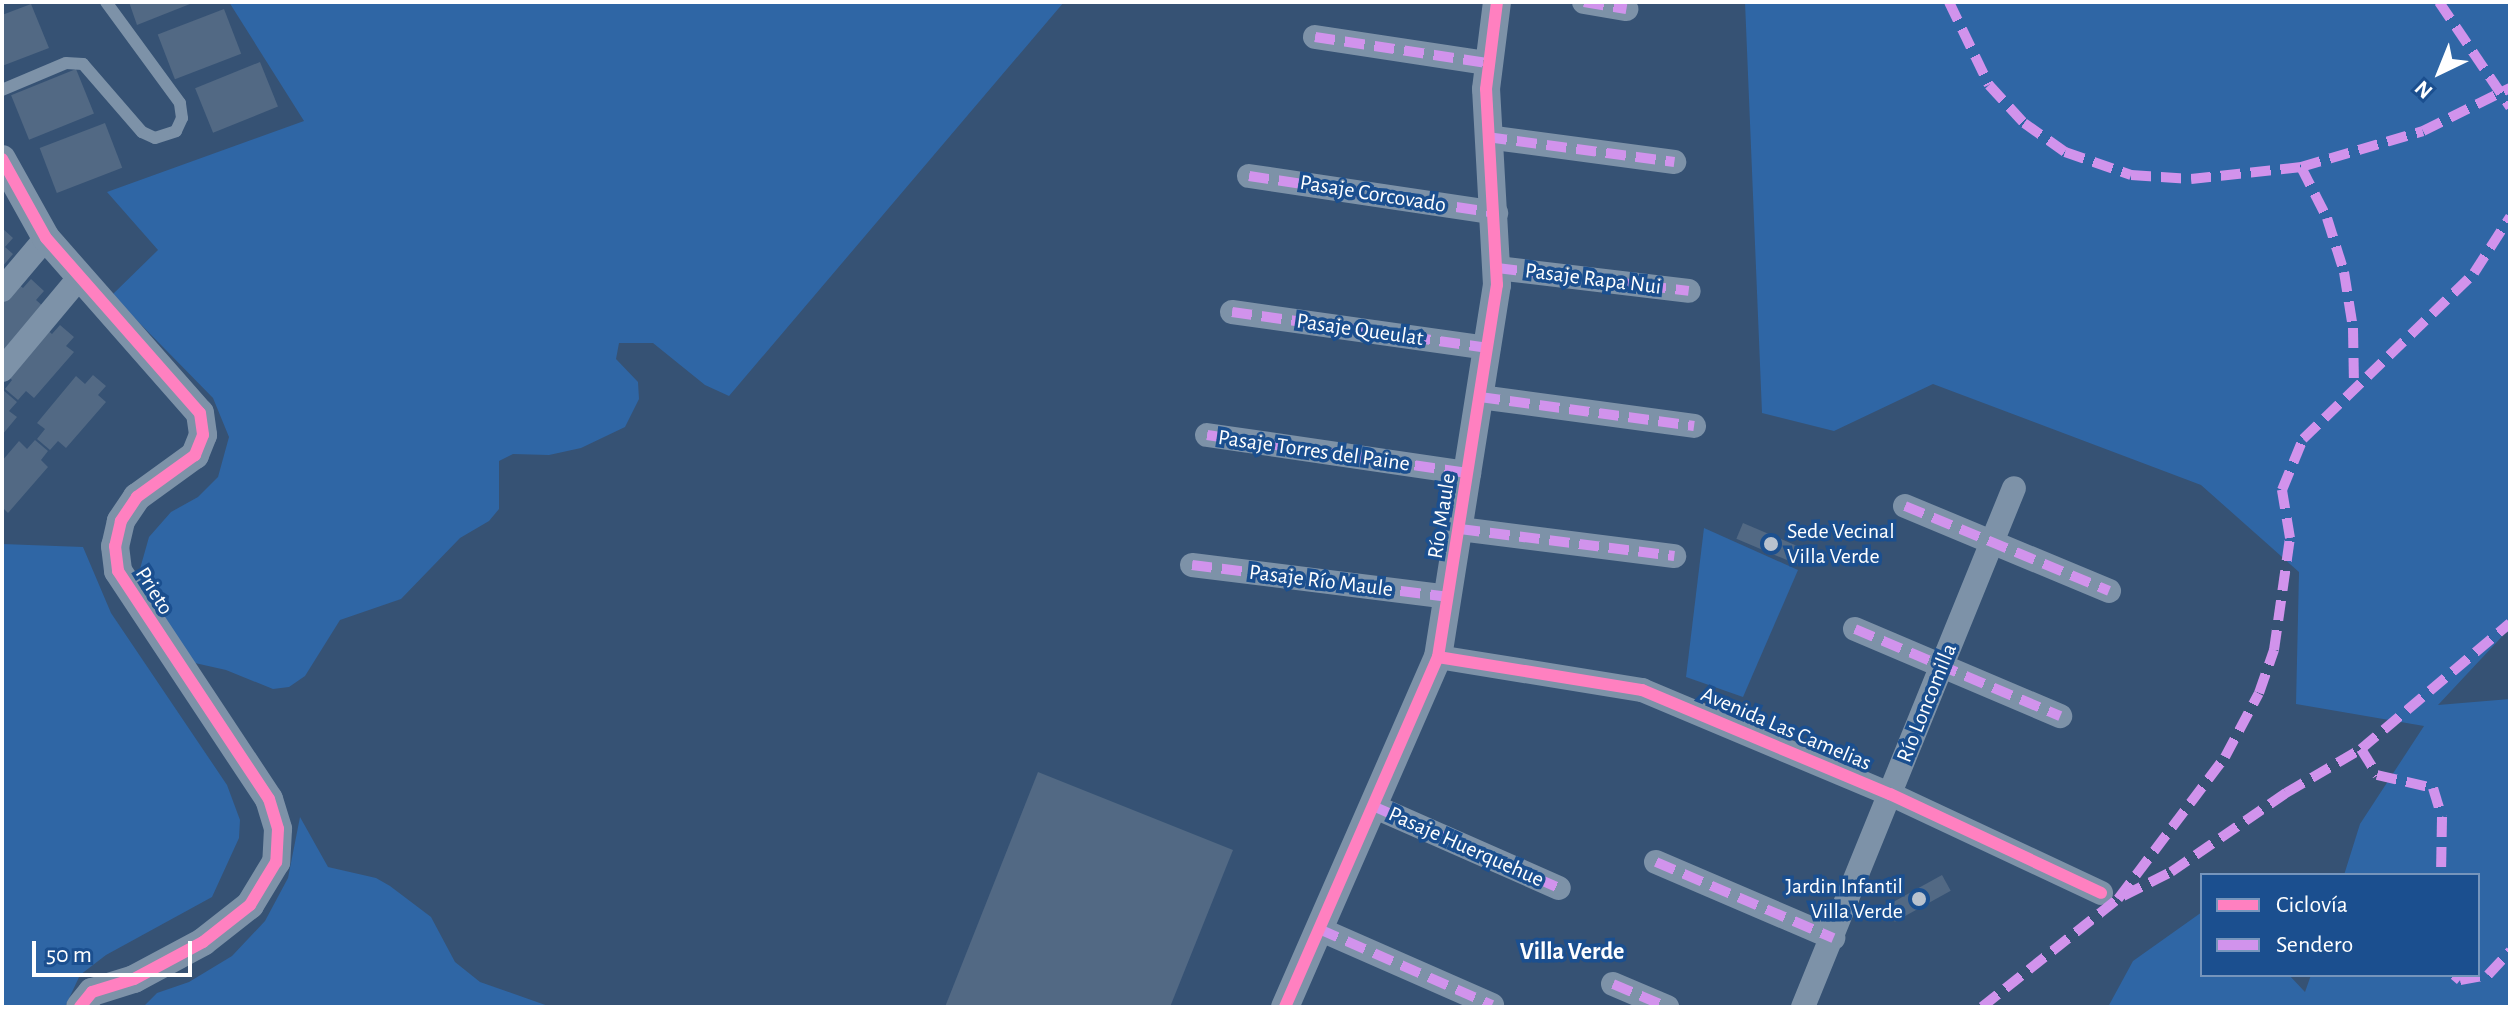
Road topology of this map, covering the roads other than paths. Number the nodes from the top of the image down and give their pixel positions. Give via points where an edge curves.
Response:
1 (106, 2) edge
2 (1497, 2) edge
3 (1584, 2) edge
4 (1626, 9) dead end
5 (1315, 37) dead end
6 (1487, 63) junction
7 (2, 90) edge
8 (1487, 137) junction
9 (2, 159) edge
10 (1674, 162) dead end
11 (1249, 176) dead end
12 (1496, 213) junction
13 (46, 238) junction
14 (1497, 268) junction
15 (79, 278) junction
16 (2, 290) edge
17 (1689, 291) dead end
18 (1232, 312) dead end
19 (1488, 348) junction
20 (2, 370) edge
21 (1480, 397) junction
22 (1694, 426) dead end
23 (1207, 435) dead end
24 (1469, 473) junction
25 (2014, 488) dead end
26 (1905, 506) dead end
27 (1460, 529) junction
28 (1991, 541) junction
29 (1674, 556) dead end
30 (1192, 565) dead end
31 (2109, 591) dead end
32 (1449, 597) junction
33 (1855, 629) dead end
34 (1438, 657) junction
35 (1943, 666) junction
36 (2060, 716) dead end
37 (1890, 794) junction
38 (1373, 806) junction
39 (1656, 862) dead end
40 (1559, 888) dead end
41 (2101, 893) dead end
42 (1319, 929) junction
43 (1833, 938) junction
44 (1613, 984) dead end
45 (1492, 1005) edge
46 (80, 1007) edge
47 (1285, 1007) edge
48 (1667, 1007) edge
49 (1803, 1007) edge

1 - 7 lane via 180,103 182,118 176,131 155,138 142,132 83,64 66,63
2 - 6 street, Río Maule
3 - 4 street
5 - 6 street
6 - 8 street, Río Maule
8 - 10 street
8 - 12 street, Río Maule
9 - 13 street, Prieto
11 - 12 street, Pasaje Corcovado
12 - 14 street, Río Maule
13 - 15 street, Prieto
13 - 16 street
14 - 17 street, Pasaje Rapa Nui
14 - 19 street, Río Maule
15 - 20 street
15 - 46 street, Prieto via 200,413 203,435 195,455 137,497 121,521 115,546 118,571 269,799 279,845 270,878 250,905 203,942 134,979 92,992
18 - 19 street, Pasaje Queulat
19 - 21 street, Río Maule
21 - 22 street
21 - 24 street, Río Maule
23 - 24 street, Pasaje Torres del Paine
24 - 27 street, Río Maule
25 - 28 street, Río Loncomilla
26 - 28 street
27 - 29 street
27 - 32 street, Río Maule
28 - 31 street
28 - 35 street, Río Loncomilla
30 - 32 street, Pasaje Río Maule
32 - 34 street, Río Maule
33 - 35 street
34 - 37 street, Avenida Las Camelias via 1642,690
34 - 38 street, Río Maule
35 - 36 street
35 - 37 street, Río Loncomilla
37 - 41 street, Avenida Las Camelias
37 - 43 street, Río Loncomilla
38 - 40 street, Pasaje Huerquehue
38 - 42 street, Río Maule
39 - 43 street
42 - 45 street
42 - 47 street, Río Maule
43 - 49 street, Río Loncomilla
44 - 48 street

